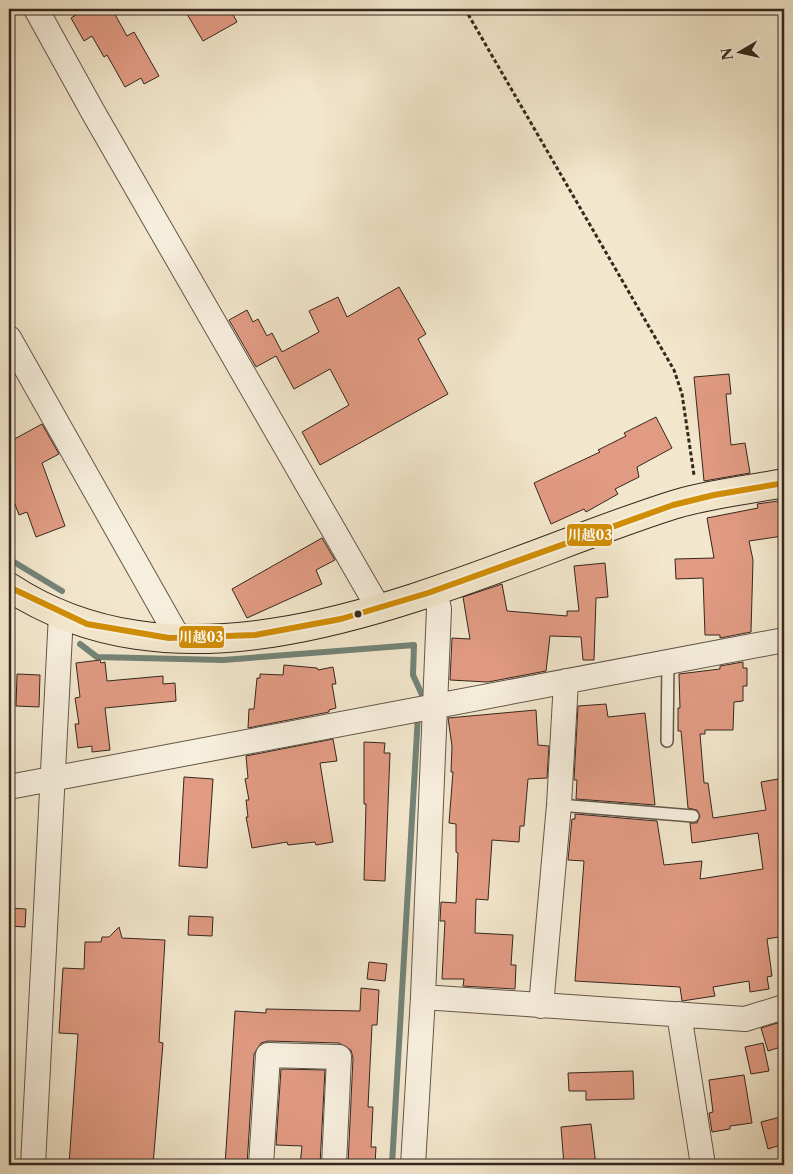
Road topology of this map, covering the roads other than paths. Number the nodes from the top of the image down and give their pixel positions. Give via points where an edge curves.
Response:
1 (36, 9) edge
2 (9, 338) edge
3 (784, 482) edge
4 (9, 587) edge
5 (435, 591) junction
6 (379, 609) junction
7 (61, 614) junction
8 (179, 639) junction
9 (784, 640) edge
10 (668, 661) junction
11 (566, 681) junction
12 (434, 706) junction
13 (667, 741) dead end
14 (54, 778) junction
15 (9, 787) edge
16 (559, 806) junction
17 (693, 816) dead end
18 (423, 998) junction
19 (541, 1006) junction
20 (784, 1007) edge
21 (679, 1014) junction
22 (33, 1165) edge
23 (261, 1165) edge
24 (334, 1165) edge
25 (413, 1165) edge
26 (703, 1165) edge

1 - 6 street
2 - 8 street
3 - 5 main road via 674,505
4 - 7 main road
5 - 6 main road
5 - 12 street via 439,609
6 - 8 main road via 279,633
7 - 8 main road via 108,630
7 - 14 street
9 - 10 street
10 - 11 street
10 - 13 lane
11 - 12 street
11 - 16 street
12 - 14 street
12 - 18 street
14 - 15 street
14 - 22 street
16 - 17 lane
16 - 19 street
18 - 19 street
18 - 25 street
19 - 21 street
20 - 21 street via 745,1019
21 - 26 street
23 - 24 street via 268,1055 339,1057

